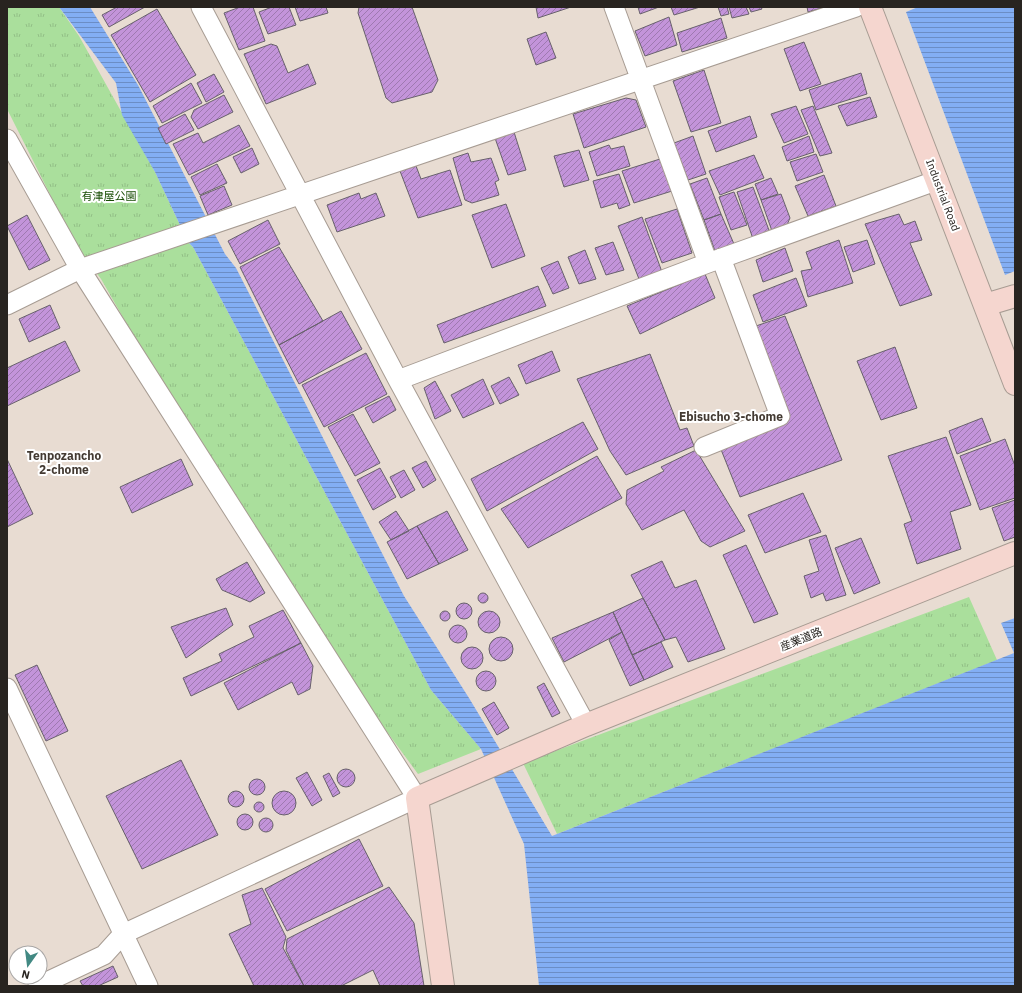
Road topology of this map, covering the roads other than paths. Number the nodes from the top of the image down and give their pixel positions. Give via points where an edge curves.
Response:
1 (202, 7) edge
2 (614, 7) edge
3 (856, 7) edge
4 (870, 7) edge
5 (641, 81) junction
6 (7, 139) edge
7 (938, 180) junction
8 (299, 194) junction
9 (714, 261) junction
10 (80, 268) junction
11 (1015, 296) edge
12 (7, 304) edge
13 (985, 305) junction
14 (398, 380) junction
15 (1015, 384) edge
16 (704, 447) dead end
17 (1015, 553) edge
18 (7, 688) edge
19 (586, 725) junction
20 (417, 798) junction
21 (123, 934) junction
22 (38, 986) edge
23 (148, 986) edge
24 (443, 986) edge

1 - 8 street
2 - 5 street
3 - 5 street
4 - 7 street, Industrial Road
5 - 8 street
5 - 9 street
6 - 10 street
7 - 9 street
7 - 13 street, Industrial Road
8 - 10 street
8 - 14 street
9 - 14 street
9 - 16 street via 780,416
10 - 12 street
10 - 20 street
11 - 13 street
13 - 15 street, Industrial Road
14 - 19 street
17 - 19 street, 産業道路
18 - 21 street
19 - 20 street, 産業道路
20 - 21 street
20 - 24 street
21 - 22 street via 104,955
21 - 23 street

